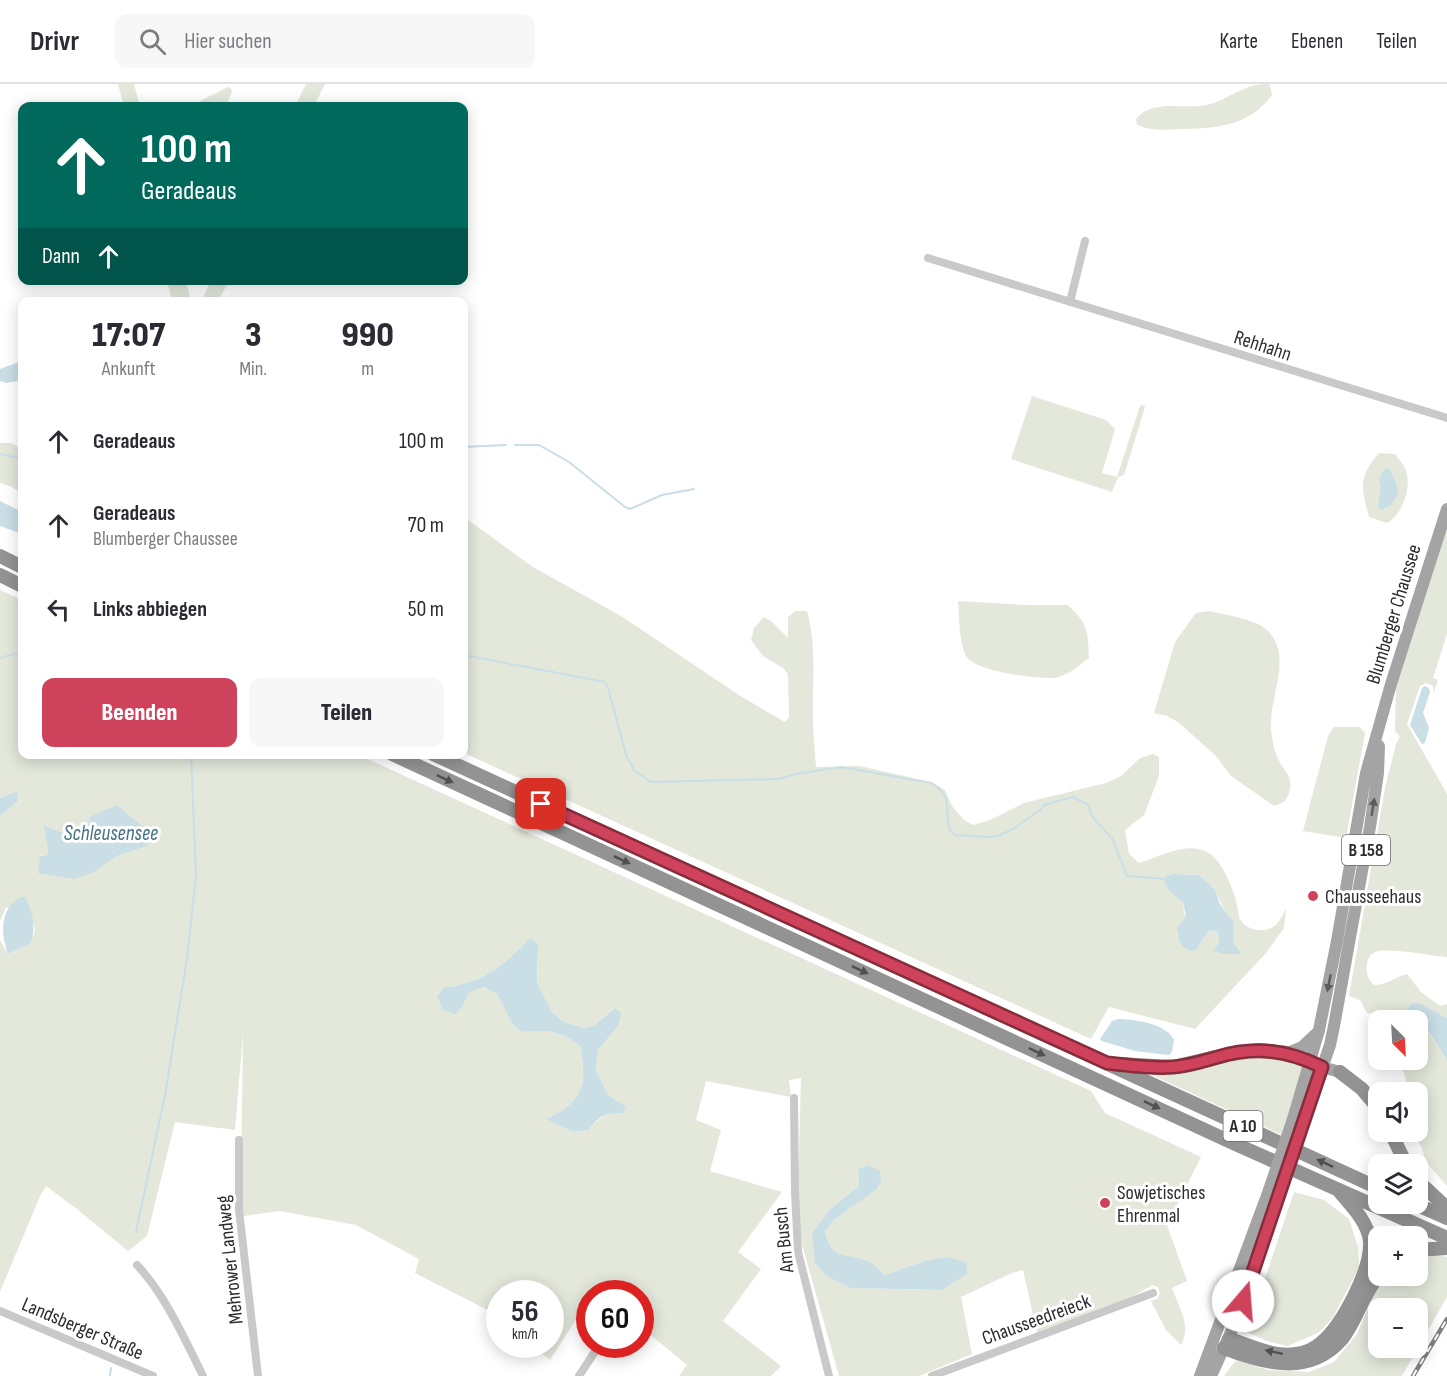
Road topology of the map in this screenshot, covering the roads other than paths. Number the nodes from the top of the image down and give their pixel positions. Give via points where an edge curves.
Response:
1 (1085, 241) dead end
2 (928, 258) dead end
3 (1070, 302) junction
4 (1447, 418) edge
5 (1447, 509) edge
6 (0, 556) edge
7 (18, 565) edge
8 (0, 575) edge
9 (18, 584) edge
10 (1379, 732) junction
11 (403, 759) edge
12 (444, 759) edge
13 (1319, 1030) junction
14 (1330, 1045) junction
15 (1288, 1053) junction
16 (1107, 1063) junction
17 (1317, 1064) junction
18 (1340, 1072) junction
19 (1368, 1096) edge
20 (795, 1098) dead end
21 (239, 1140) dead end
22 (1368, 1183) edge
23 (1338, 1189) junction
24 (1428, 1190) edge
25 (1447, 1208) edge
26 (1428, 1210) edge
27 (1447, 1218) edge
28 (1447, 1238) edge
29 (1447, 1248) edge
30 (1428, 1249) edge
31 (137, 1264) dead end
32 (1370, 1286) edge
33 (1153, 1293) dead end
34 (0, 1311) edge
35 (1221, 1341) junction
36 (591, 1358) edge
37 (153, 1376) edge
38 (203, 1376) edge
39 (258, 1376) edge
40 (579, 1376) edge
41 (829, 1376) edge
42 (932, 1376) edge
43 (1200, 1376) edge
44 (1211, 1376) edge

1 - 3 street
2 - 3 street, Rehhahn
3 - 4 street, Rehhahn
5 - 10 main road, Blumberger Chaussee / B 158
6 - 7 highway
8 - 9 highway
10 -> 13 main road, Blumberger Chaussee / B 158 via 1366,773
14 -> 10 main road, Blumberger Chaussee / B 158 via 1370,827
11 -> 23 highway, A 10
12 - 16 highway, A 10
13 - 15 main road via 1302,1047
13 - 17 main road, Blumberger Chaussee / B 158
14 - 17 main road, Blumberger Chaussee / B 158
14 - 18 main road
15 - 16 highway via 1237,1052 1173,1067
15 - 17 main road
22 -> 16 highway, A 10
17 - 18 main road
17 - 35 main road, Blumberger Chaussee / B 158, bridge
18 - 19 highway
20 - 41 street, Am Busch via 798,1252
21 - 39 street, Mehrower Landweg via 239,1210
23 - 28 highway, A 10
23 -> 35 highway via 1367,1229 1370,1251 1360,1283 1334,1329 1319,1345 1295,1354
24 - 25 highway
26 - 27 highway
29 - 30 highway
31 - 38 street via 165,1304
32 - 35 highway via 1342,1339 1324,1357 1304,1364 1269,1364
33 - 42 street, Chausseedreieck
34 - 37 street, Landsberger Straße
35 - 43 main road, B 158
35 - 44 main road, B 158
36 - 40 street

